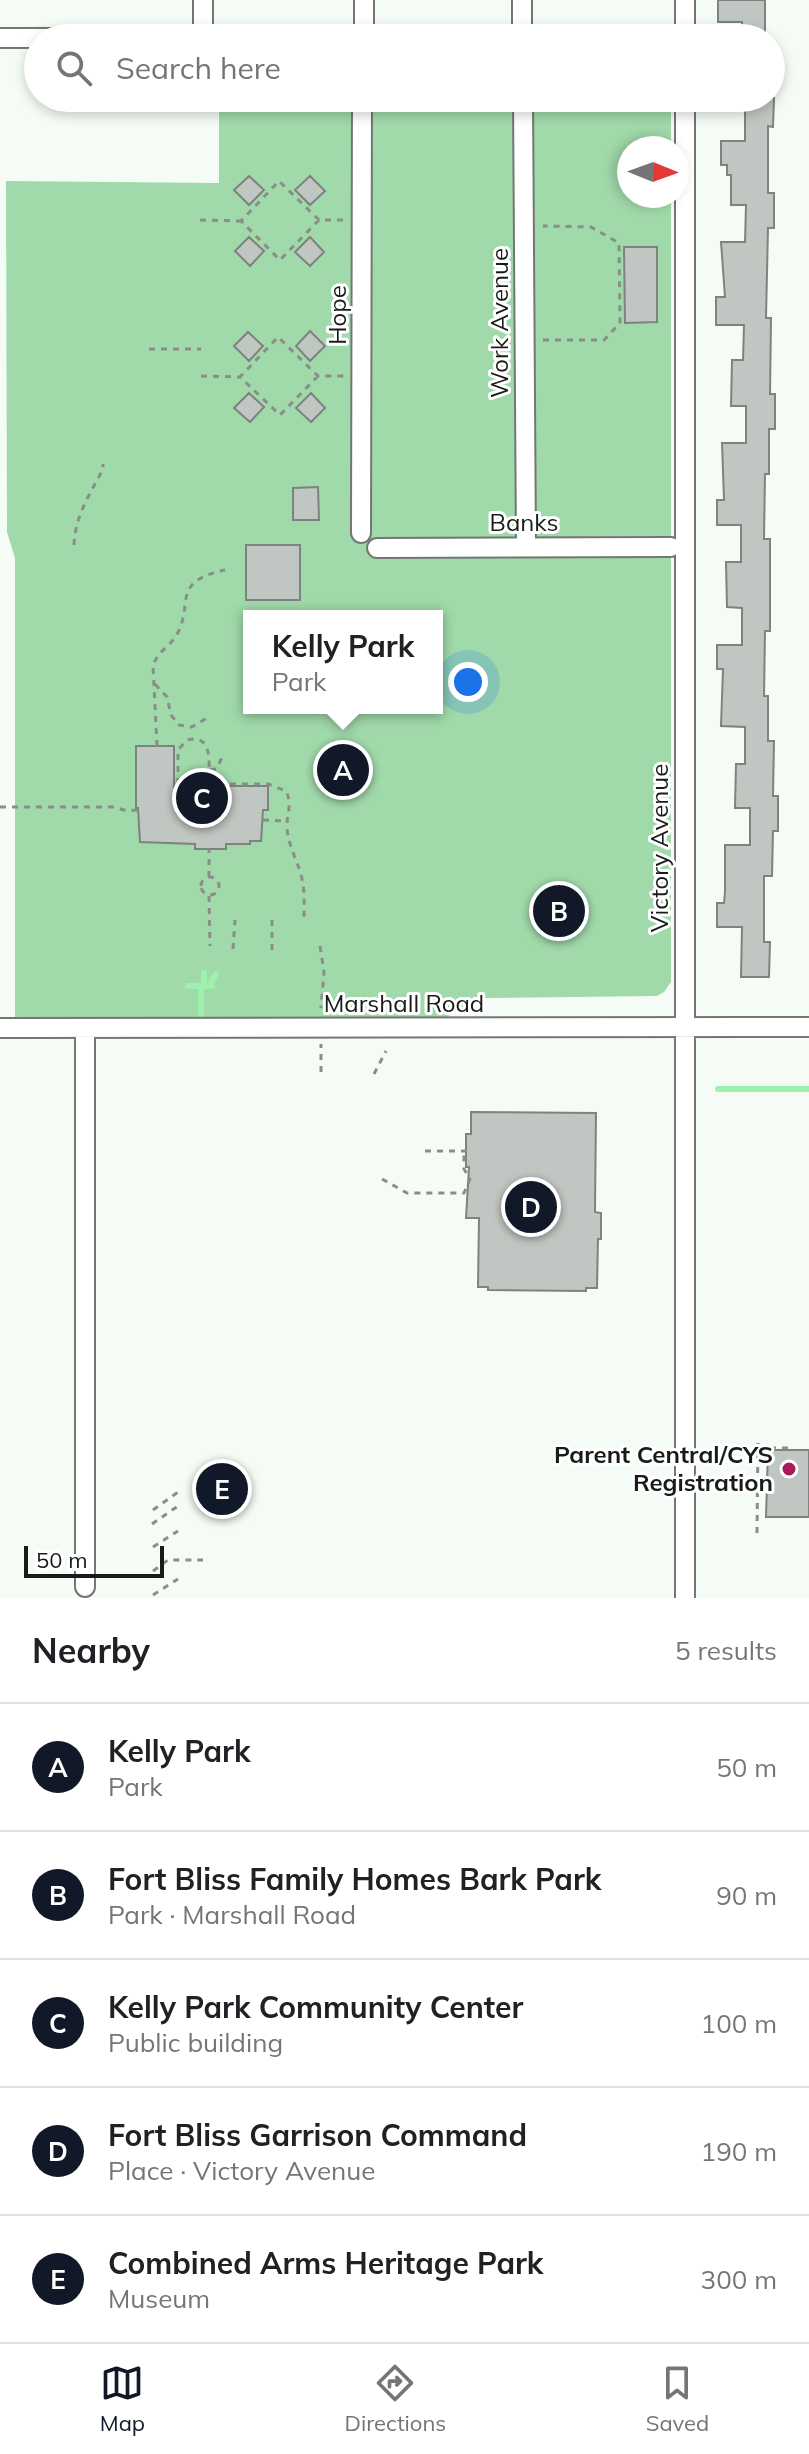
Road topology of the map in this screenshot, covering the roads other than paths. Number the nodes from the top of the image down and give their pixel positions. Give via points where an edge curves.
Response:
1 (203, 0) edge
2 (364, 0) edge
3 (522, 0) edge
4 (685, 0) edge
5 (203, 24) edge
6 (364, 24) edge
7 (522, 24) edge
8 (685, 24) edge
9 (0, 38) edge
10 (24, 38) edge
11 (362, 112) edge
12 (523, 112) edge
13 (685, 112) edge
14 (361, 533) dead end
15 (526, 547) junction
16 (671, 547) dead end
17 (377, 548) dead end
18 (684, 1027) junction
19 (809, 1027) edge
20 (0, 1028) edge
21 (85, 1028) junction
22 (85, 1587) dead end
23 (685, 1598) edge

1 - 5 street
2 - 6 street
3 - 7 street
4 - 8 street
9 - 10 street
11 - 14 street, Hope
12 - 15 street, Work Avenue
13 - 18 street, Victory Avenue
15 - 16 street, Banks
15 - 17 street, Banks
18 - 19 street, Marshall Road
18 - 21 street, Marshall Road
18 - 23 street, Victory Avenue
20 - 21 street, Marshall Road
21 - 22 street

